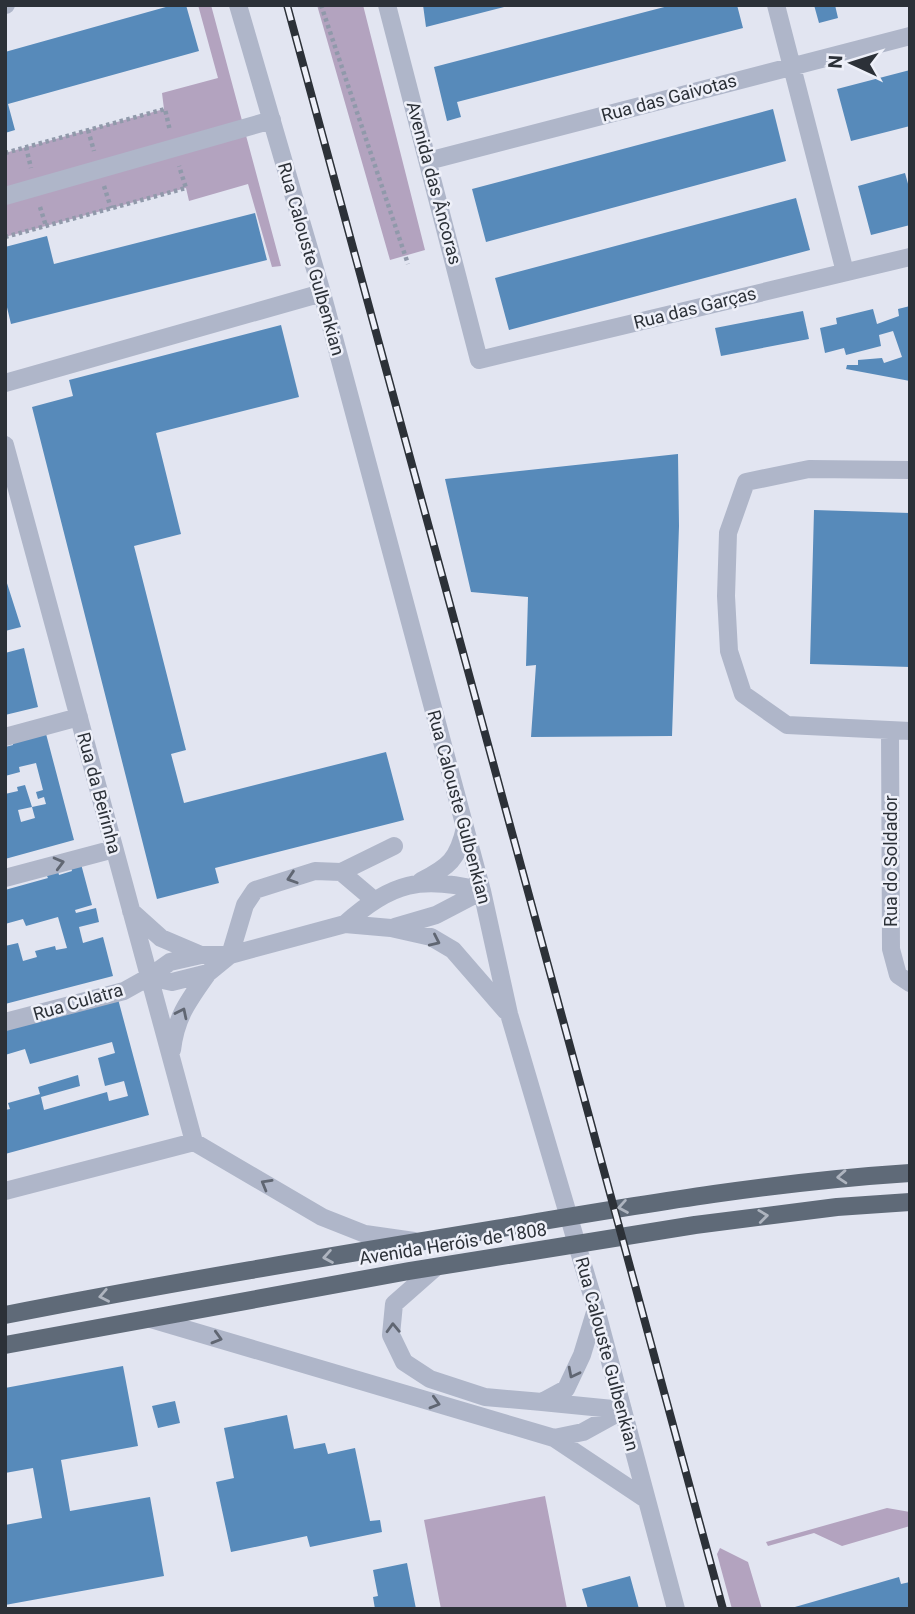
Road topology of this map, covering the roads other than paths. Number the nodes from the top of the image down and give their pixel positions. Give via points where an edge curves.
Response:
1 (239, 5) edge
2 (387, 5) edge
3 (776, 5) edge
4 (910, 36) edge
5 (791, 66) junction
6 (272, 120) junction
7 (428, 160) junction
8 (5, 195) edge
9 (910, 257) edge
10 (845, 272) junction
11 (322, 293) junction
12 (479, 360) joint
13 (5, 383) edge
14 (5, 445) edge
15 (910, 470) edge
16 (79, 716) junction
17 (890, 731) junction
18 (910, 731) edge
19 (5, 737) edge
20 (465, 828) junction
21 (394, 846) dead end
22 (114, 849) junction
23 (341, 872) junction
24 (5, 878) edge
25 (418, 883) junction
26 (482, 891) junction
27 (374, 900) junction
28 (130, 910) junction
29 (345, 924) junction
30 (391, 928) junction
31 (201, 955) junction
32 (230, 955) junction
33 (208, 973) junction
34 (149, 977) junction
35 (910, 983) edge
36 (509, 1014) junction
37 (5, 1022) edge
38 (172, 1060) junction
39 (194, 1142) junction
40 (910, 1173) edge
41 (5, 1191) edge
42 (910, 1202) edge
43 (419, 1241) junction
44 (436, 1268) junction
45 (596, 1309) junction
46 (5, 1315) edge
47 (151, 1319) junction
48 (5, 1345) edge
49 (542, 1402) junction
50 (623, 1410) junction
51 (554, 1438) junction
52 (647, 1500) junction
53 (676, 1609) edge

1 - 6 street, Rua Calouste Gulbenkian
2 - 7 street, Avenida das Âncoras
3 - 5 street
4 - 5 street, Rua das Gaivotas
5 - 7 street, Rua das Gaivotas
5 - 10 street
6 - 8 street
6 - 11 street, Rua Calouste Gulbenkian
7 - 12 street, Avenida das Âncoras
9 - 10 street, Rua das Garças
10 - 12 street, Rua das Garças
11 - 13 street
11 - 20 street, Rua Calouste Gulbenkian
14 - 16 street, Rua da Beirinha
15 - 17 street via 809,469 746,482 728,533 729,652 743,694 787,725
16 - 19 street
16 - 22 street, Rua da Beirinha
17 - 18 street
17 - 35 street, Rua do Soldador via 891,949 898,975
20 - 25 street via 453,860
20 - 26 street, Rua Calouste Gulbenkian
21 - 23 street
24 -> 22 street
22 - 28 street, Rua da Beirinha
23 - 27 street
23 -> 32 street via 315,871 255,890
25 - 26 street via 452,883
25 - 27 street
26 - 30 street via 436,915
26 - 36 street, Rua Calouste Gulbenkian
27 - 29 street
28 - 31 street via 161,938
28 - 34 street, Rua da Beirinha
29 - 30 street
29 - 32 street
30 -> 36 street via 431,937 453,950
31 - 32 street
31 - 34 street, Rua Culatra via 170,962
32 - 33 street
33 - 34 street via 172,982
38 -> 33 street via 179,1015
34 - 37 street, Rua Culatra via 124,991
34 - 38 street, Rua da Beirinha
36 - 45 street, Rua Calouste Gulbenkian
38 - 39 street, Rua da Beirinha
39 - 41 street
43 -> 39 street via 365,1234 322,1217
40 -> 43 main road, Avenida Heróis de 1808 via 691,1196
44 -> 42 main road, Avenida Heróis de 1808 via 695,1225
43 -> 46 main road, Avenida Heróis de 1808
44 - 47 main road, Avenida Heróis de 1808
49 -> 44 street via 485,1397 430,1379 404,1362 391,1335 394,1304
45 -> 49 street via 566,1389
45 - 50 street, Rua Calouste Gulbenkian
47 - 48 main road, Avenida Heróis de 1808
47 -> 51 street
49 - 50 street
50 - 51 street via 583,1432
50 - 52 street, Rua Calouste Gulbenkian
51 - 52 street
52 - 53 street, Rua Calouste Gulbenkian

